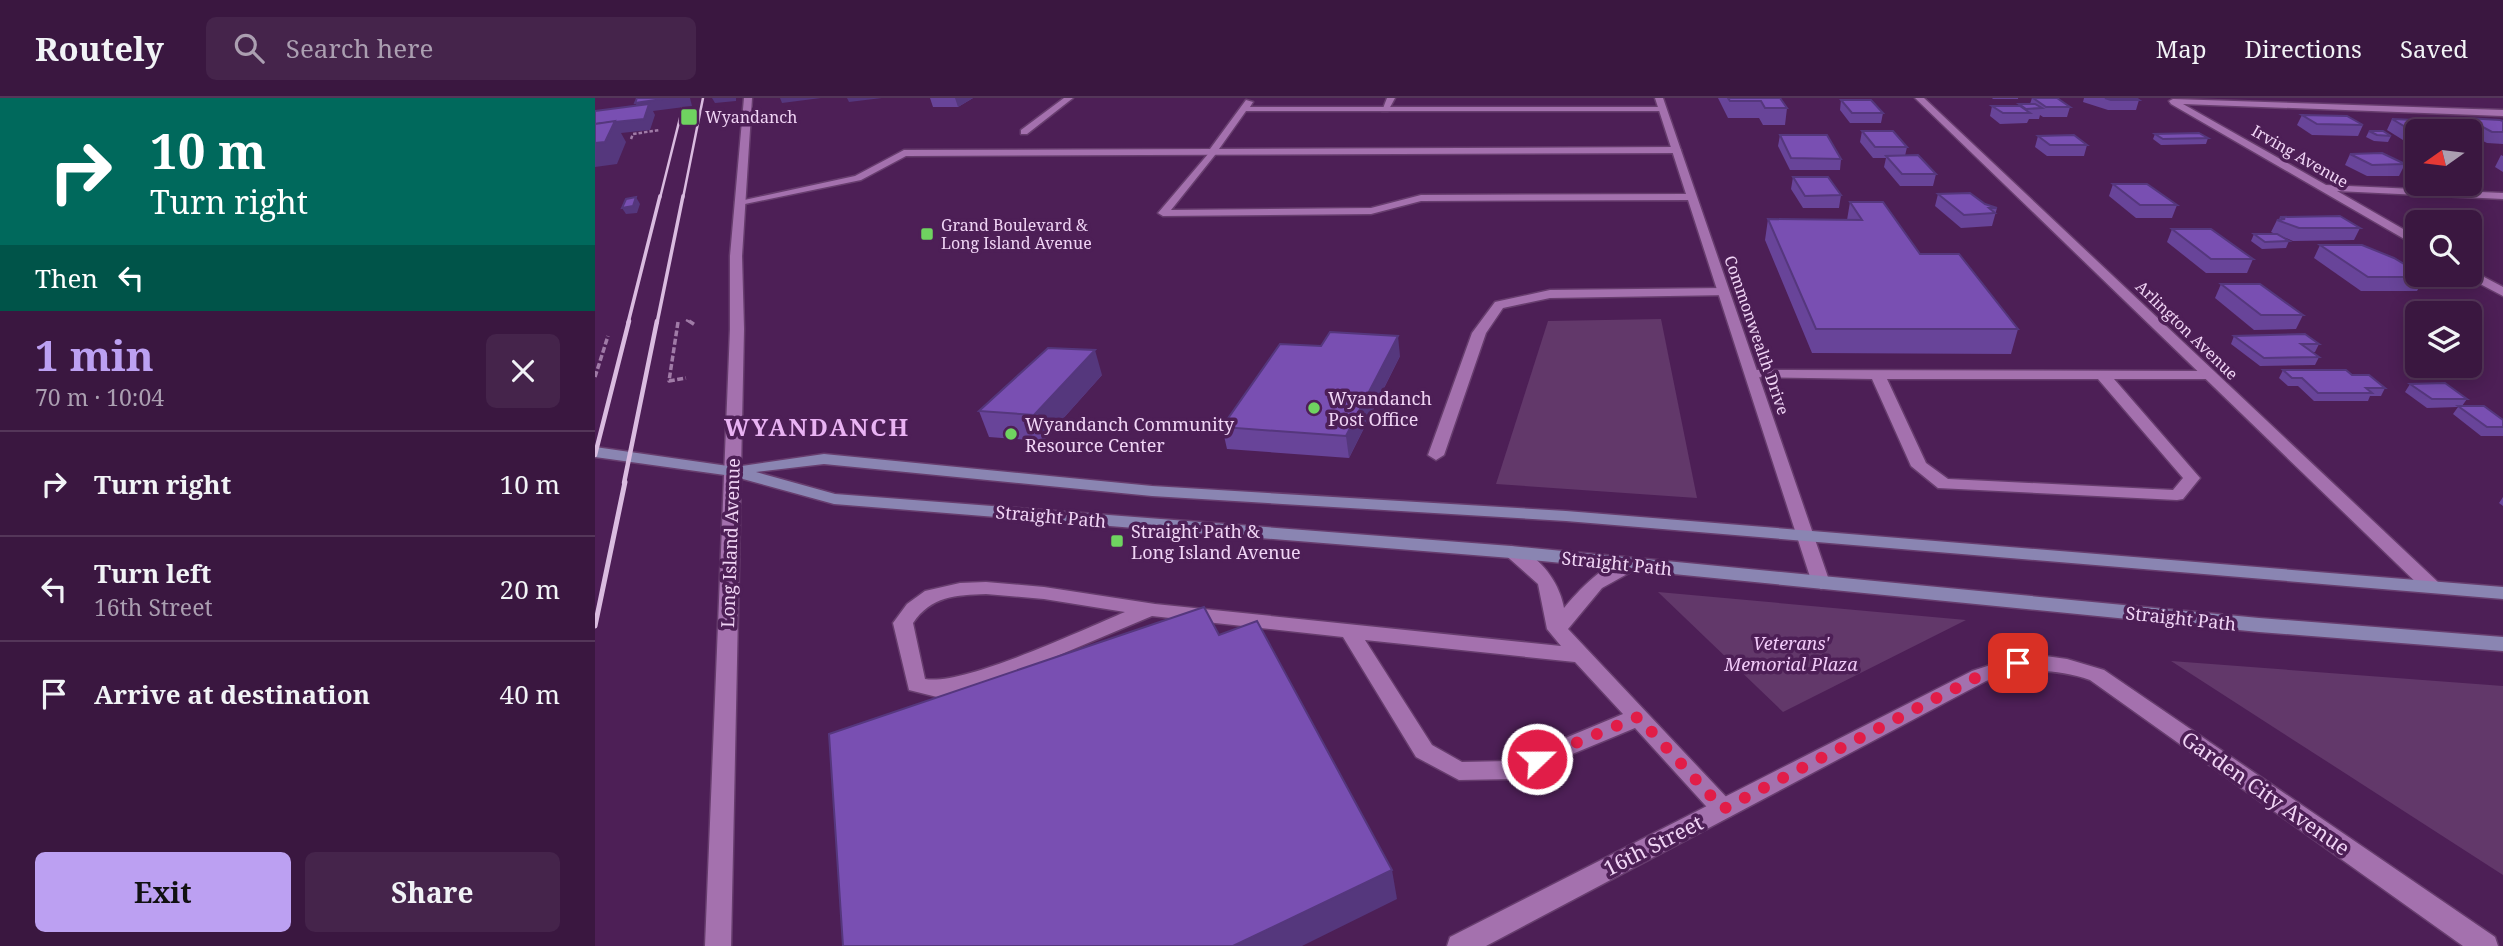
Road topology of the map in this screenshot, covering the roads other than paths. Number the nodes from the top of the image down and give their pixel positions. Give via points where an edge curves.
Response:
1 (748, 98) edge
2 (1069, 98) edge
3 (1252, 98) edge
4 (1391, 98) edge
5 (1919, 98) edge
6 (2170, 100) edge
7 (1660, 104) edge
8 (1243, 109) junction
9 (1385, 109) junction
10 (2503, 113) edge
11 (1024, 132) dead end
12 (1215, 150) junction
13 (1676, 150) junction
14 (2324, 188) junction
15 (2503, 196) edge
16 (1690, 197) junction
17 (740, 202) junction
18 (2405, 235) edge
19 (2482, 280) edge
20 (1724, 292) junction
21 (2503, 292) edge
22 (1752, 374) junction
23 (1878, 375) junction
24 (2209, 376) junction
25 (2105, 377) junction
26 (595, 452) edge
27 (1436, 455) dead end
28 (733, 471) junction
29 (1806, 537) junction
30 (1511, 552) junction
31 (1631, 564) junction
32 (1821, 583) junction
33 (2432, 587) junction
34 (2503, 593) edge
35 (1151, 609) junction
36 (1557, 629) junction
37 (1349, 630) junction
38 (2503, 644) edge
39 (1580, 655) junction
40 (2038, 661) joint
41 (1638, 717) junction
42 (1723, 809) junction
43 (718, 946) edge
44 (1460, 946) edge
45 (2485, 946) edge

1 - 17 street, Long Island Avenue
2 - 11 street
3 - 8 street
4 - 9 street
5 - 24 street, Arlington Avenue
6 - 10 street
6 - 14 street, Irving Avenue
7 - 9 street
7 - 13 street, Commonwealth Drive
8 - 9 street
8 - 12 street
12 - 13 street
12 - 16 street via 1163,213 1371,211 1421,198
12 - 17 street via 904,153 858,177
13 - 16 street, Commonwealth Drive
14 - 15 street
14 - 18 street, Irving Avenue
16 - 20 street, Commonwealth Drive
17 - 28 street, Long Island Avenue
19 - 21 street
20 - 22 street, Commonwealth Drive
20 - 27 street via 1550,294 1499,305 1479,333
22 - 23 street
22 - 29 street, Commonwealth Drive
23 - 25 street
23 - 25 street via 1919,466 1944,485 2177,495 2192,478
24 - 25 street
24 - 33 street, Arlington Avenue
26 - 28 main road, Straight Path
28 - 29 main road, Straight Path via 824,459 1152,491 1566,516
28 - 30 main road, Straight Path via 834,499
28 - 43 street, Long Island Avenue
29 - 32 street, Commonwealth Drive
29 - 33 main road, Straight Path
30 - 31 main road, Straight Path
30 - 36 street via 1544,576
31 - 32 main road, Straight Path
31 - 36 street via 1595,584
32 - 38 main road, Straight Path
33 - 34 main road, Straight Path
35 - 35 street via 979,589 938,593 912,607 903,623 916,685 937,689 1012,667
35 - 37 street
36 - 39 street
37 - 39 street
37 - 41 street via 1424,751 1458,771 1512,769
39 - 41 street
40 - 42 street, 16th Street via 1998,667
40 - 45 street, Garden City Avenue via 2097,675
41 - 42 street
42 - 44 street, 16th Street

